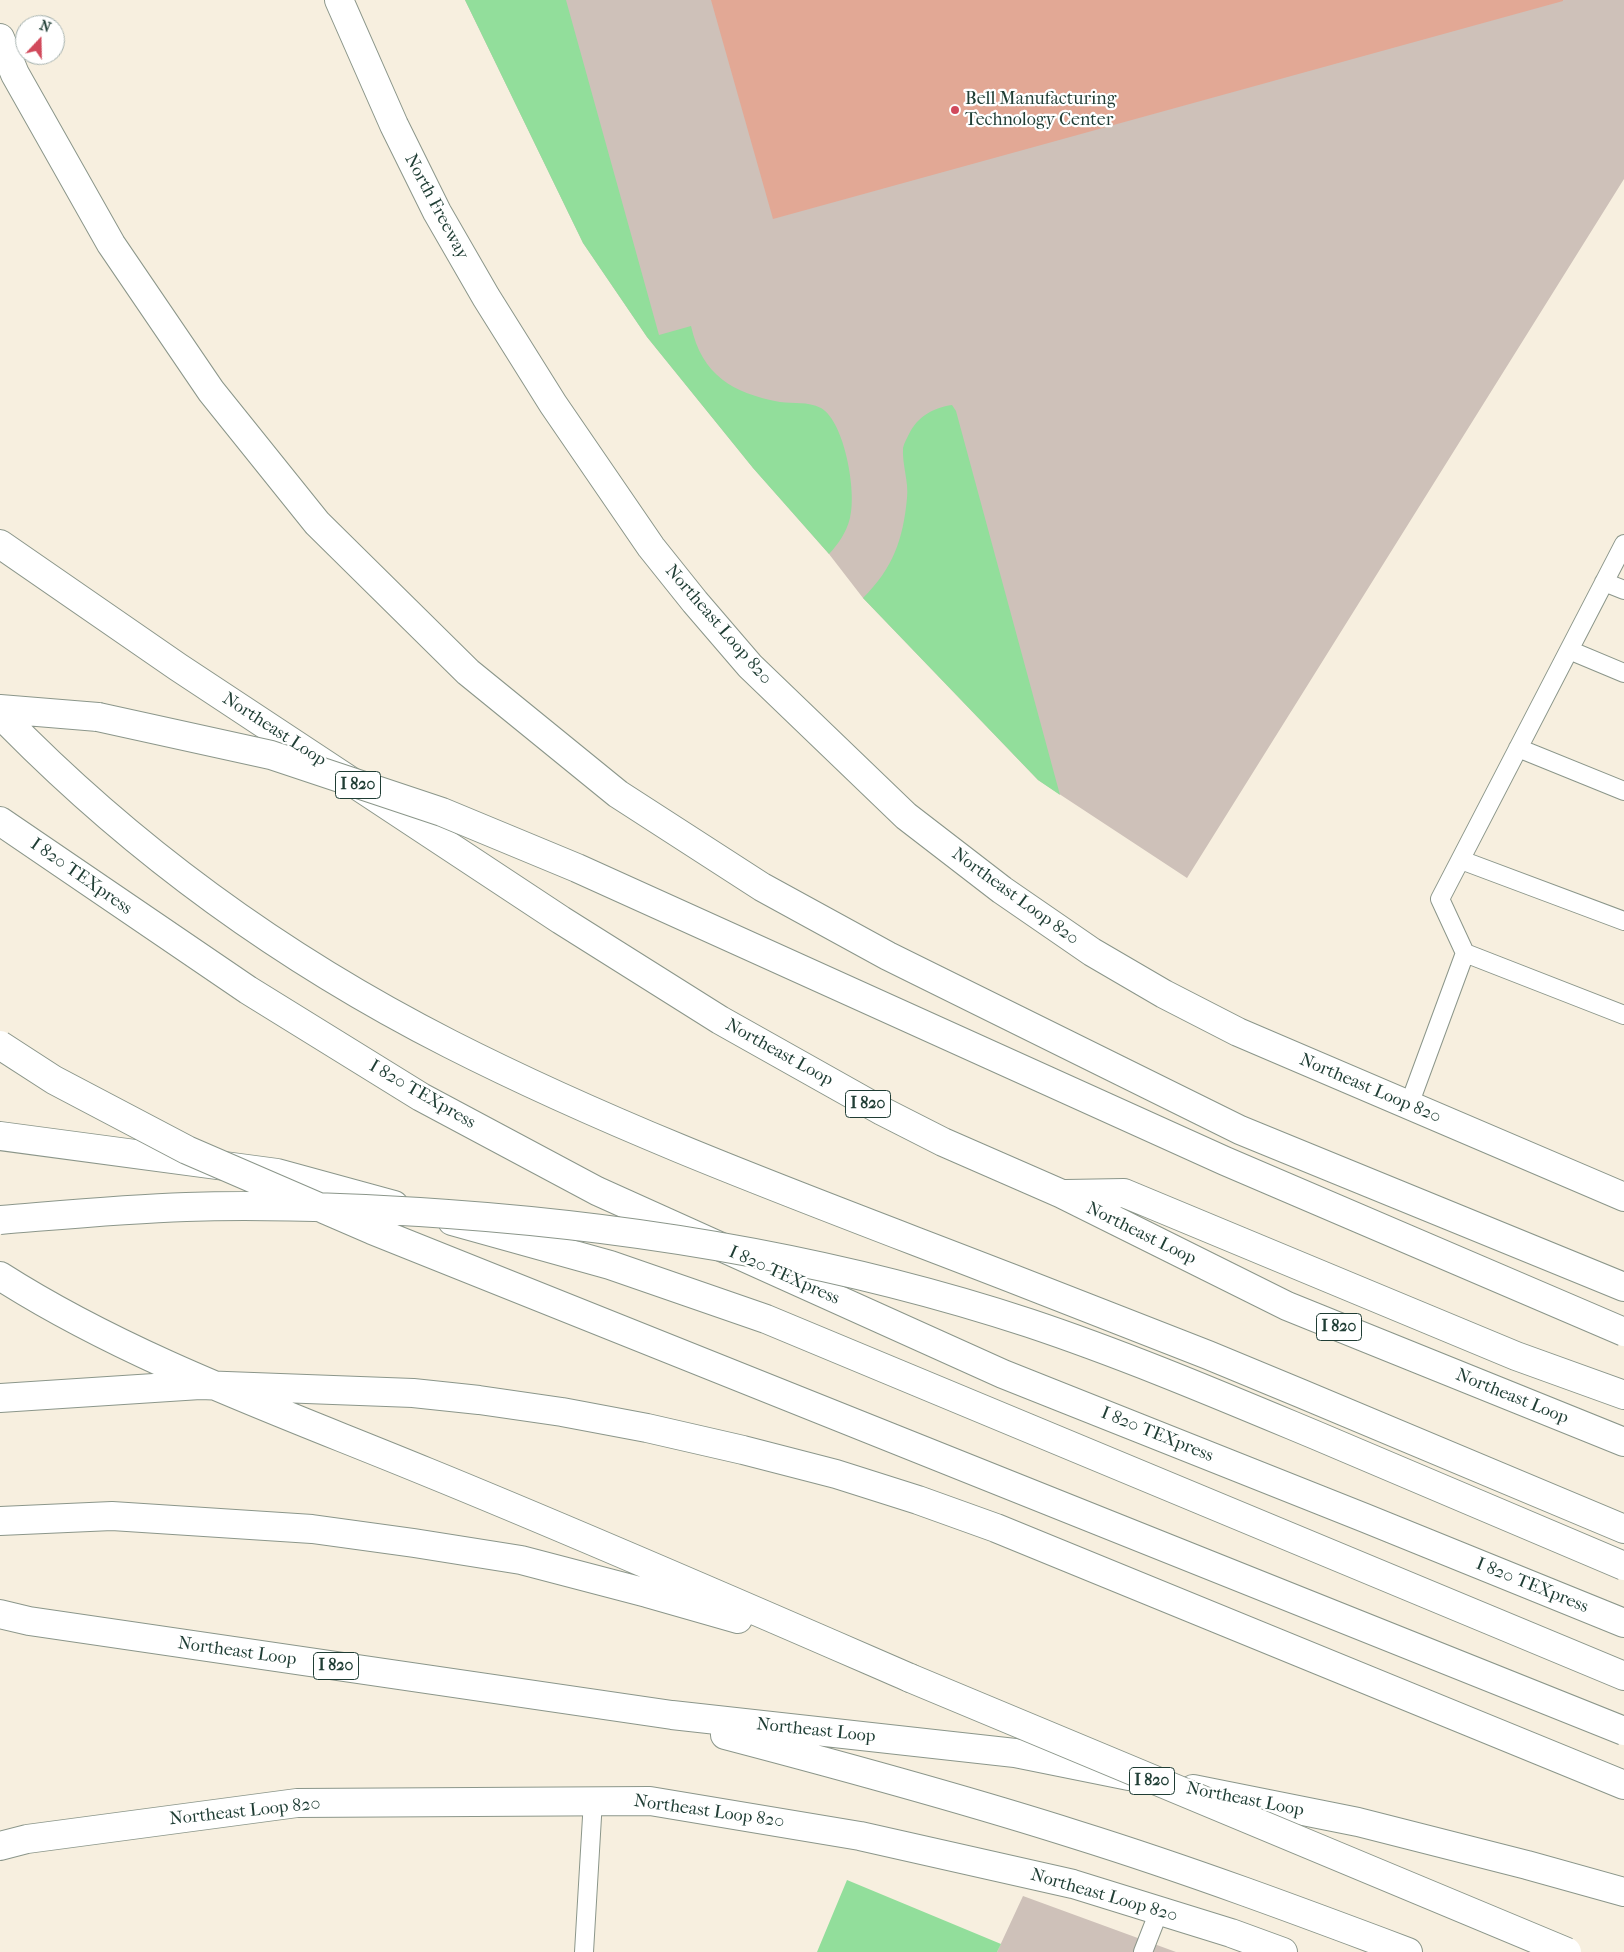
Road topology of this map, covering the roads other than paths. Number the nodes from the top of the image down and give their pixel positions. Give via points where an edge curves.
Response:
1 (339, 0) edge
2 (0, 38) edge
3 (553, 404) joint
4 (0, 544) edge
5 (1624, 544) edge
6 (1604, 582) junction
7 (1624, 590) edge
8 (1570, 650) junction
9 (1624, 674) edge
10 (0, 709) edge
11 (0, 714) edge
12 (1518, 748) junction
13 (1624, 791) edge
14 (0, 820) edge
15 (1461, 860) junction
16 (1624, 922) edge
17 (1466, 953) junction
18 (1624, 1015) edge
19 (0, 1045) edge
20 (1409, 1105) junction
21 (0, 1136) edge
22 (1062, 1194) junction
23 (1624, 1197) edge
24 (0, 1220) edge
25 (0, 1276) edge
26 (1624, 1287) edge
27 (1624, 1332) edge
28 (1624, 1396) edge
29 (0, 1398) edge
30 (1624, 1442) edge
31 (0, 1521) edge
32 (1624, 1529) edge
33 (1624, 1566) edge
34 (0, 1614) edge
35 (1624, 1623) edge
36 (1624, 1676) edge
37 (910, 1678) junction
38 (672, 1715) junction
39 (1624, 1731) edge
40 (1624, 1784) edge
41 (593, 1800) junction
42 (0, 1846) edge
43 (1624, 1892) edge
44 (1159, 1911) junction
45 (584, 1952) edge
46 (1143, 1952) edge
47 (1283, 1952) edge
48 (1408, 1952) edge
49 (1567, 1952) edge

1 - 3 main road, North Freeway via 394,125 437,212
2 - 26 main road via 15,74 111,244 211,391 317,523 468,672 618,794 762,887 888,956 1240,1130
3 - 20 main road, Northeast Loop 820 via 651,547 695,602 750,666 906,816 1002,890 1092,952 1156,989 1238,1032
4 - 22 main road, Northeast Loop / I 820 via 178,667 561,920 720,1020 882,1111 943,1142
5 - 6 lane
6 - 7 lane
6 - 8 lane
8 - 9 lane
8 - 12 lane
10 - 27 main road, bridge via 98,717 271,755 442,812 577,868 1225,1161
11 - 32 main road via 118,826 189,882 313,966 447,1043 589,1110 1204,1354
12 - 13 lane
12 - 15 lane
14 - 35 main road, I 820 TEXpress via 256,995 421,1096 598,1191 1003,1374
15 - 16 lane
15 - 17 lane via 1440,899
17 - 18 lane
17 - 20 lane
19 - 39 main road, bridge via 54,1080 187,1150 372,1230
20 - 23 main road, Northeast Loop 820
21 - 36 main road via 278,1173 610,1265 766,1319
22 - 28 main road via 1124,1193 1516,1356
22 - 30 main road, Northeast Loop / I 820 via 1287,1306
24 - 33 main road, bridge via 187,1206 380,1210 587,1227 681,1239 814,1264 917,1289 1111,1352 1199,1386
25 - 37 main road via 159,1361 565,1528
29 - 40 main road via 200,1385 413,1393 562,1412 743,1450 836,1474 996,1528
31 - 37 main road via 112,1516 312,1529 522,1560 728,1616
34 - 38 main road, Northeast Loop / I 820
37 - 49 main road, bridge
38 - 43 main road, Northeast Loop / I 820 via 1015,1753 1358,1822
38 - 48 main road via 712,1731 1078,1835 1250,1893
41 - 42 main road, Northeast Loop 820 via 297,1803 27,1839
41 - 44 main road, Northeast Loop 820 via 650,1800 860,1836 1073,1884
41 - 45 lane
44 - 46 lane
44 - 47 main road, Northeast Loop 820

